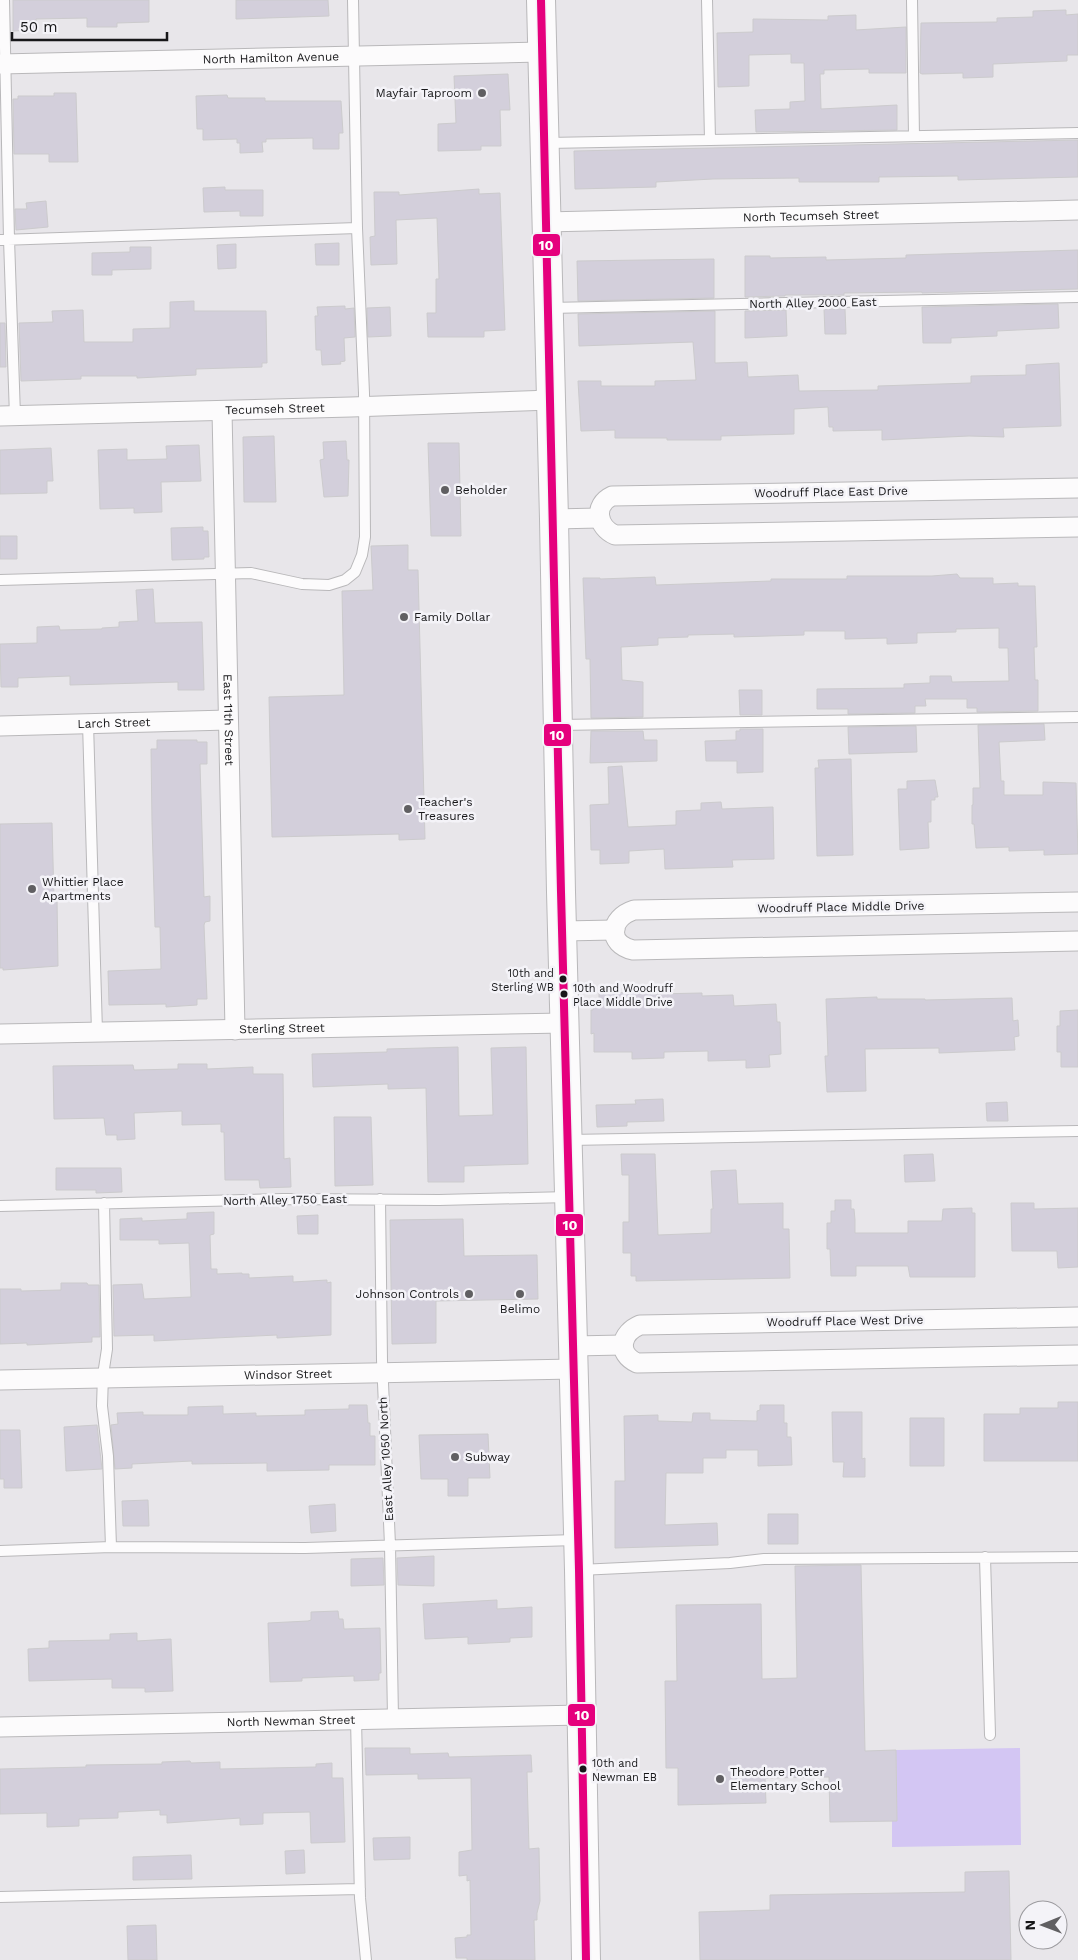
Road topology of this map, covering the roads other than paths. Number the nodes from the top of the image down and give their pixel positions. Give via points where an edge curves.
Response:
1 (4, 0) edge
2 (353, 0) edge
3 (540, 0) edge
4 (707, 0) edge
5 (912, 0) edge
6 (541, 52) junction
7 (354, 56) junction
8 (3, 64) edge
9 (1078, 133) edge
10 (914, 136) junction
11 (710, 140) junction
12 (543, 143) junction
13 (1078, 210) edge
14 (545, 222) junction
15 (357, 228) junction
16 (5, 240) edge
17 (1078, 297) edge
18 (548, 308) junction
19 (551, 400) junction
20 (364, 407) junction
21 (222, 410) junction
22 (8, 416) edge
23 (1078, 488) edge
24 (599, 518) junction
25 (554, 519) junction
26 (1078, 527) edge
27 (225, 573) junction
28 (0, 580) edge
29 (1078, 717) edge
30 (228, 720) junction
31 (88, 724) junction
32 (558, 725) junction
33 (0, 726) edge
34 (1078, 902) edge
35 (615, 930) junction
36 (562, 931) junction
37 (1078, 941) edge
38 (564, 1023) junction
39 (235, 1030) junction
40 (97, 1032) junction
41 (0, 1034) edge
42 (1078, 1131) edge
43 (568, 1140) junction
44 (570, 1197) junction
45 (380, 1199) junction
46 (104, 1203) junction
47 (0, 1206) edge
48 (1078, 1317) edge
49 (623, 1345) junction
50 (1078, 1355) edge
51 (573, 1357) junction
52 (383, 1372) junction
53 (103, 1378) junction
54 (0, 1380) edge
55 (578, 1540) junction
56 (390, 1545) junction
57 (111, 1547) junction
58 (0, 1551) edge
59 (986, 1557) junction
60 (1078, 1557) edge
61 (579, 1570) junction
62 (582, 1715) junction
63 (393, 1718) junction
64 (356, 1719) junction
65 (0, 1727) edge
66 (990, 1735) dead end
67 (360, 1889) junction
68 (0, 1897) edge
69 (366, 1960) edge
70 (586, 1960) edge

1 - 8 lane
2 - 7 lane
3 - 6 main road
4 - 11 lane
5 - 10 lane
6 - 7 street, North Hamilton Avenue
6 - 12 main road
7 - 8 street, North Hamilton Avenue
7 - 15 lane
8 - 16 lane
9 - 10 lane
10 - 11 lane
11 - 12 lane
12 - 14 main road
13 - 14 street, North Tecumseh Street
14 - 18 main road
15 - 16 lane
15 - 20 lane
16 - 22 lane
17 - 18 lane, North Alley 2000 East
18 - 19 main road
19 - 20 street, Tecumseh Street
19 - 25 main road
20 - 21 street, Tecumseh Street
20 - 27 lane via 365,537 355,572 345,580 329,585 302,584 251,573
21 - 22 street, Tecumseh Street
21 - 27 street, East 11th Street
23 - 24 street, Woodruff Place East Drive via 612,496 602,504
24 - 25 street
24 - 26 street via 605,529 615,535
25 - 32 main road
27 - 28 lane
27 - 30 street, East 11th Street
29 - 32 lane
30 - 31 street, Larch Street
30 - 39 street, East 11th Street
31 - 33 street, Larch Street
31 - 40 lane
32 - 36 main road
34 - 35 street, Woodruff Place Middle Drive via 634,910 617,921
35 - 36 street
35 - 37 street via 623,947 634,950
36 - 38 main road
38 - 39 street, Sterling Street
38 - 43 main road
39 - 40 street, Sterling Street
40 - 41 street, Sterling Street
42 - 43 lane
43 - 44 main road
44 - 45 lane, North Alley 1750 East
44 - 51 main road
45 - 46 lane, North Alley 1750 East
45 - 52 lane, East Alley 1050 North
46 - 47 lane, North Alley 1750 East
46 - 53 lane via 107,1349
48 - 49 street, Woodruff Place West Drive via 640,1325 626,1334
49 - 50 street via 625,1353 636,1363
49 - 51 street
51 - 52 street, Windsor Street
51 - 55 main road
52 - 53 street, Windsor Street
52 - 56 lane, East Alley 1050 North
53 - 54 street, Windsor Street
53 - 57 lane
55 - 56 lane
55 - 61 main road
56 - 57 lane
56 - 63 lane, East Alley 1050 North
57 - 58 lane
59 - 60 lane
59 - 61 lane via 764,1559
59 - 66 lane
61 - 62 main road
62 - 63 street, North Newman Street
62 - 70 main road
63 - 64 street, North Newman Street
64 - 65 street, North Newman Street
64 - 67 lane
67 - 68 lane
67 - 69 lane

